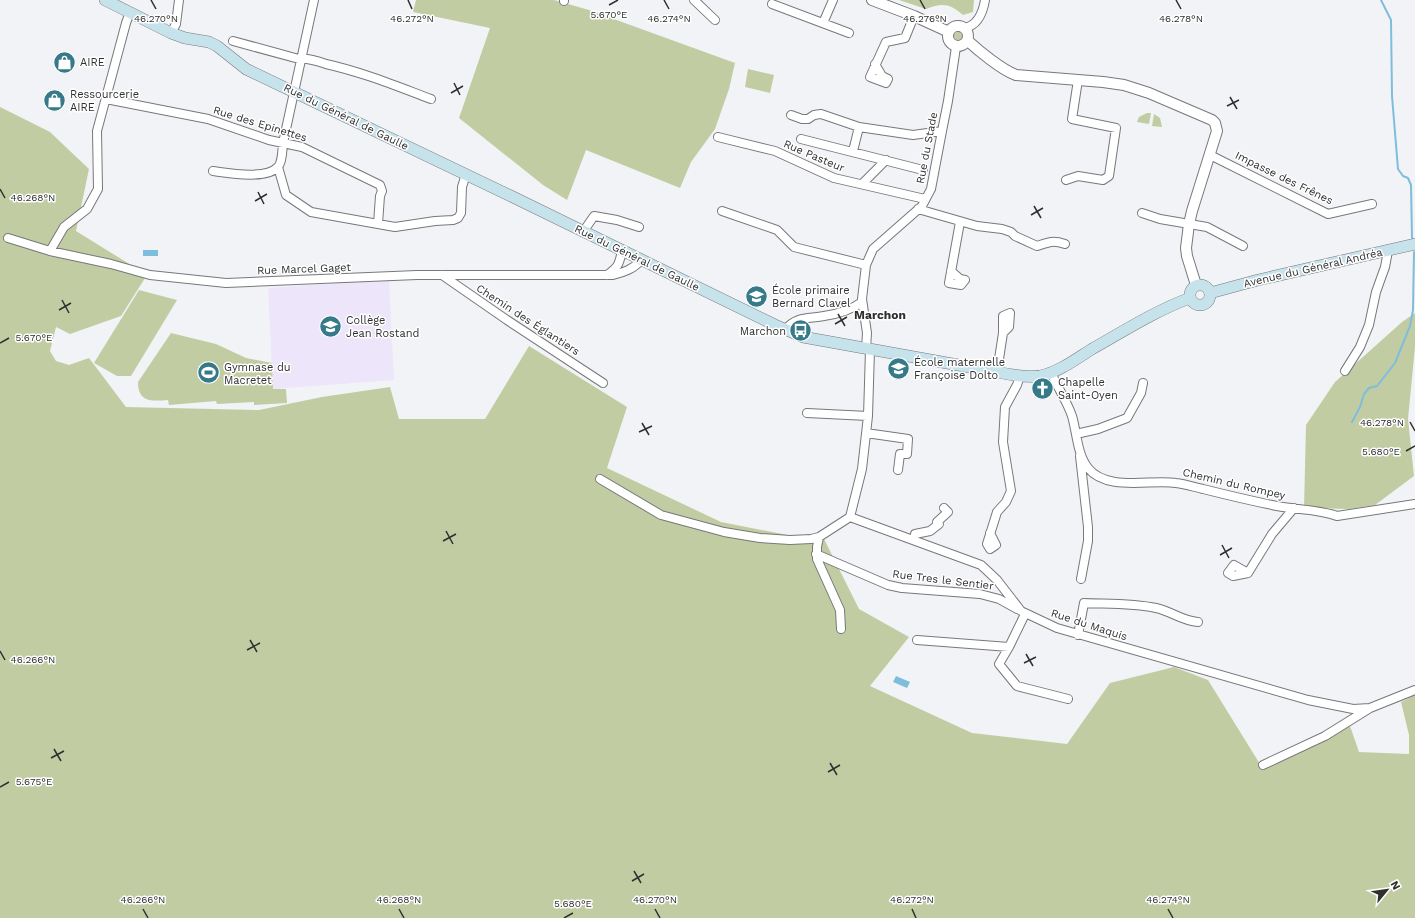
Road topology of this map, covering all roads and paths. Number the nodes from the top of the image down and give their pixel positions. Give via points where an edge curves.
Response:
1 (105, 0) edge
2 (179, 0) edge
3 (314, 0) edge
4 (694, 0) edge
5 (833, 0) edge
6 (872, 0) edge
7 (985, 0) edge
8 (772, 4) dead end
9 (130, 12) junction
10 (914, 16) junction
11 (715, 20) dead end
12 (824, 22) junction
13 (965, 28) junction
14 (949, 32) junction
15 (171, 33) junction
16 (848, 33) dead end
17 (233, 41) dead end
18 (968, 41) junction
19 (956, 47) junction
20 (302, 58) junction
21 (875, 64) dead end
22 (1078, 80) junction
23 (294, 92) junction
24 (431, 99) dead end
25 (106, 100) junction
26 (791, 115) dead end
27 (859, 127) junction
28 (942, 131) junction
29 (718, 137) dead end
30 (801, 139) dead end
31 (283, 143) junction
32 (853, 151) junction
33 (1210, 155) junction
34 (886, 160) junction
35 (278, 168) junction
36 (923, 170) dead end
37 (213, 171) dead end
38 (466, 174) junction
39 (1066, 180) dead end
40 (862, 184) junction
41 (926, 199) junction
42 (1372, 204) dead end
43 (918, 209) junction
44 (722, 211) dead end
45 (1142, 213) dead end
46 (960, 222) junction
47 (378, 224) junction
48 (1189, 224) junction
49 (639, 227) dead end
50 (583, 232) junction
51 (8, 238) dead end
52 (1065, 244) dead end
53 (1415, 244) edge
54 (1243, 246) dead end
55 (50, 251) junction
56 (622, 251) junction
57 (1388, 251) junction
58 (641, 260) junction
59 (866, 265) junction
60 (951, 271) dead end
61 (442, 275) junction
62 (606, 275) junction
63 (1196, 285) junction
64 (1210, 292) junction
65 (1190, 298) junction
66 (862, 302) junction
67 (785, 330) junction
68 (1003, 333) dead end
69 (868, 350) junction
70 (1345, 371) dead end
71 (998, 372) junction
72 (1051, 372) junction
73 (1020, 376) junction
74 (603, 383) dead end
75 (1143, 383) dead end
76 (807, 413) dead end
77 (868, 416) junction
78 (866, 433) junction
79 (1076, 434) junction
80 (1079, 450) junction
81 (898, 470) dead end
82 (600, 479) dead end
83 (1415, 504) edge
84 (944, 508) dead end
85 (1294, 508) junction
86 (850, 517) junction
87 (990, 533) dead end
88 (819, 537) junction
89 (914, 540) junction
90 (816, 554) junction
91 (1248, 573) dead end
92 (1082, 578) dead end
93 (1023, 612) junction
94 (1198, 622) dead end
95 (841, 629) dead end
96 (1078, 634) junction
97 (917, 640) dead end
98 (1009, 647) junction
99 (1415, 690) edge
100 (1068, 698) dead end
101 (1370, 708) junction
102 (1263, 765) dead end

1 - 9 main road, Rue du Général de Gaulle
2 - 15 street via 176,24
3 - 20 street
4 - 11 street
5 - 12 street
6 - 10 street
7 - 13 street via 979,18 970,27
8 - 12 street
9 - 15 main road, Rue du Général de Gaulle
9 - 25 street
10 - 14 street
10 - 21 street via 905,38 886,42
12 - 16 street
13 - 14 street via 956,26
13 - 18 street via 968,31
14 - 19 street via 949,41
15 - 23 main road, Rue du Général de Gaulle via 217,46 246,69
17 - 20 street
18 - 19 street
18 - 22 street via 1010,73
19 - 28 street, Rue du Stade
20 - 23 street
20 - 24 street via 363,74
22 - 33 street via 1124,85 1208,117 1217,127
22 - 39 street via 1072,119 1116,128 1109,176 1103,180 1078,176
23 - 31 street
23 - 38 main road, Rue du Général de Gaulle
25 - 31 street, Rue des Epinettes via 208,119
25 - 55 street via 97,132 98,189 87,209 64,227
26 - 27 street via 808,119 822,114
27 - 28 street via 913,135
27 - 32 street
28 - 41 street, Rue du Stade via 931,189
29 - 40 street, Rue Pasteur via 775,151 834,178
30 - 32 street
31 - 35 street
31 - 47 street, Rue des Epinettes via 302,147 380,185 382,191
32 - 34 street
33 - 42 street, Impasse des Frênes via 1328,214
33 - 48 street
34 - 36 street
34 - 40 street
35 - 37 street via 253,175
35 - 47 street via 286,195 311,212
38 - 47 street via 462,187 461,213 458,218 395,227
38 - 50 main road, Rue du Général de Gaulle
40 - 41 street, Rue Pasteur
41 - 43 street, Rue du Stade
43 - 46 street
43 - 59 street, Rue du Stade via 873,250
44 - 59 street via 778,230 794,247
45 - 48 street
46 - 52 street via 1002,229 1037,246 1050,241
46 - 60 street
48 - 54 street via 1207,227
48 - 63 street via 1186,248
49 - 50 street via 594,216
50 - 56 main road, Rue du Général de Gaulle
51 - 55 street, Rue Marcel Gaget
53 - 57 main road, Avenue du Général Andréa
55 - 61 street, Rue Marcel Gaget via 111,264 150,276 226,283
56 - 58 main road, Rue du Général de Gaulle
56 - 62 street via 617,268
57 - 64 main road, Avenue du Général Andréa
57 - 70 street via 1369,325 1360,347
58 - 62 street, Rue Marcel Gaget via 637,266 624,272
58 - 67 main road, Rue du Général de Gaulle
59 - 66 street, Rue du Stade
61 - 62 street, Rue Marcel Gaget
61 - 74 street, Chemin des Églantiers
63 - 64 main road via 1203,285
63 - 65 main road via 1191,289
64 - 65 main road via 1208,302 1203,305 1196,305
65 - 72 main road, Rue du Général de Gaulle via 1131,326
66 - 67 street via 852,309 795,320
66 - 69 street, Rue du Stade
67 - 69 main road, Rue du Général de Gaulle via 808,338
68 - 71 street
69 - 71 main road, Rue du Général de Gaulle
69 - 77 street
71 - 73 main road, Rue du Général de Gaulle
72 - 73 main road, Rue du Général de Gaulle
72 - 79 street, Chemin du Rompey via 1067,404
73 - 87 street via 1005,407 1002,442 1011,490 1006,502 997,512
75 - 79 street via 1141,393 1127,418
76 - 77 street
77 - 78 street
78 - 81 street via 908,439 907,454 900,454
78 - 86 street via 862,469
79 - 80 street, Chemin du Rompey
80 - 85 street, Chemin du Rompey via 1088,468 1095,475 1110,481 1176,482
80 - 92 street via 1088,527
82 - 88 street via 661,515 724,532 790,540
83 - 85 street, Chemin du Rompey via 1337,516
84 - 89 street via 948,512 937,522 939,524 930,531 915,534
85 - 91 street via 1272,534
86 - 88 street
86 - 89 street, Rue du Maquis
88 - 90 street
89 - 93 street, Rue du Maquis via 981,565
90 - 93 street, Rue Tres le Sentier via 888,585 980,594 999,599
90 - 95 street via 840,610
93 - 96 street, Rue du Maquis via 1057,628
93 - 98 street
94 - 96 street via 1190,622 1147,606 1084,603
96 - 101 street, Rue du Maquis via 1315,702 1352,709
97 - 98 street
98 - 100 street via 999,664 1017,686
99 - 101 street
101 - 102 street via 1325,736

